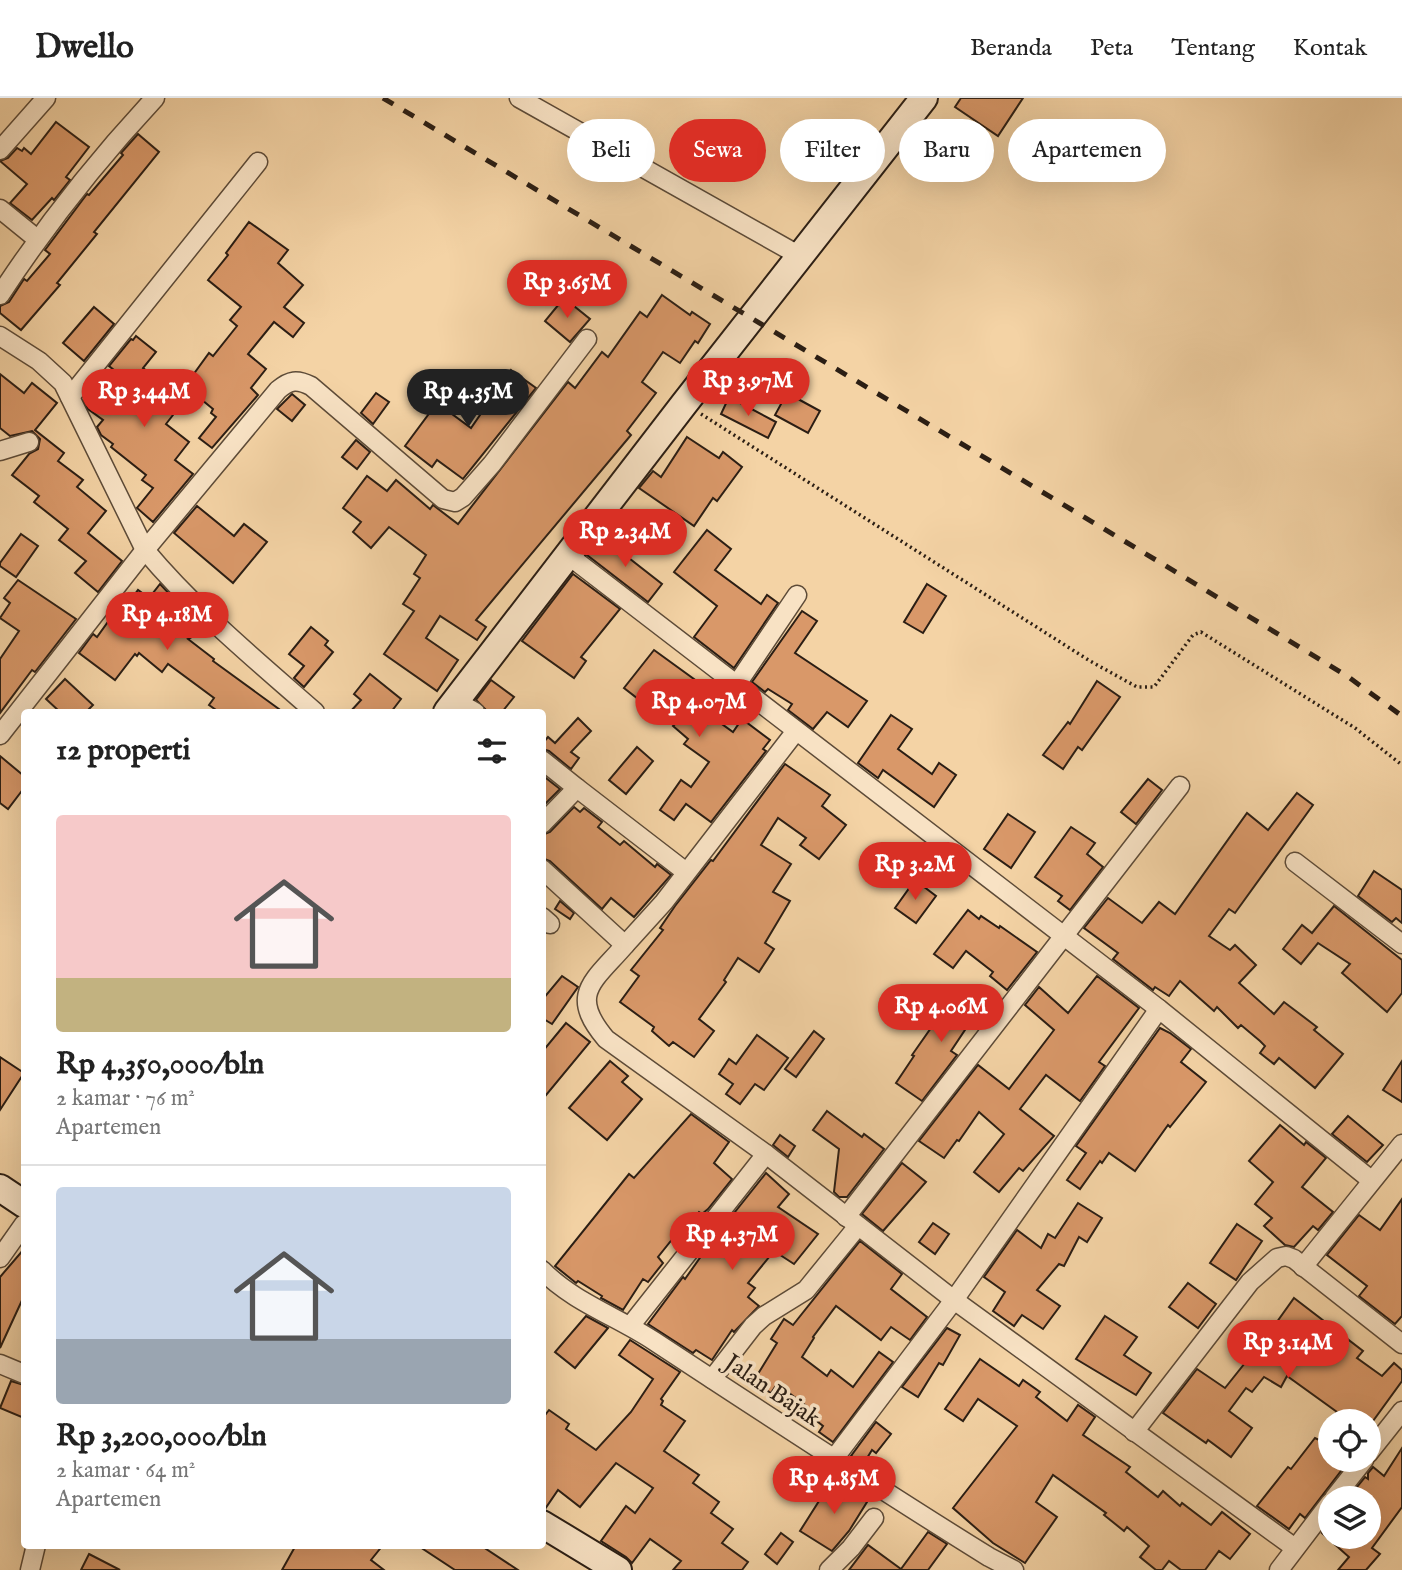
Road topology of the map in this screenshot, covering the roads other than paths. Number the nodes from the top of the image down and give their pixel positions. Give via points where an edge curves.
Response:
1 (46, 98) edge
2 (155, 98) edge
3 (519, 98) edge
4 (924, 98) edge
5 (0, 150) edge
6 (258, 162) dead end
7 (0, 209) edge
8 (37, 239) junction
9 (800, 256) junction
10 (0, 295) edge
11 (0, 336) edge
12 (587, 339) dead end
13 (71, 397) junction
14 (29, 442) dead end
15 (0, 451) edge
16 (145, 550) junction
17 (568, 555) junction
18 (797, 595) dead end
19 (737, 684) junction
20 (459, 708) edge
21 (21, 709) edge
22 (21, 709) edge
23 (311, 709) edge
24 (796, 732) junction
25 (0, 736) edge
26 (546, 763) edge
27 (1180, 786) dead end
28 (578, 788) junction
29 (546, 820) edge
30 (1295, 862) dead end
31 (686, 872) junction
32 (546, 879) edge
33 (1064, 937) junction
34 (1402, 944) edge
35 (625, 945) junction
36 (1159, 1009) junction
37 (1402, 1144) edge
38 (766, 1154) junction
39 (1371, 1180) junction
40 (0, 1188) edge
41 (21, 1202) edge
42 (852, 1221) junction
43 (21, 1228) edge
44 (0, 1258) edge
45 (1303, 1267) junction
46 (546, 1273) edge
47 (954, 1300) junction
48 (631, 1325) junction
49 (1399, 1336) edge
50 (0, 1364) edge
51 (21, 1373) edge
52 (712, 1379) junction
53 (1402, 1411) edge
54 (1134, 1432) junction
55 (1381, 1438) edge
56 (833, 1460) junction
57 (1355, 1472) edge
58 (1343, 1486) edge
59 (874, 1518) dead end
60 (1318, 1518) edge
61 (546, 1526) edge
62 (1295, 1548) junction
63 (35, 1549) edge
64 (30, 1570) edge
65 (618, 1570) edge
66 (829, 1570) edge
67 (1014, 1570) edge
68 (1279, 1570) edge

1 - 5 street
2 - 8 street
3 - 9 street
4 - 9 street
6 - 13 street
7 - 8 street
8 - 10 street
9 - 17 street
11 - 13 street via 39,361
12 - 16 street via 459,501 443,499 311,386 289,381
13 - 16 street
14 - 15 street
16 - 21 street
16 - 23 street via 212,621
17 - 19 street
17 - 20 street
18 - 19 street
19 - 24 street
22 - 25 street
24 - 31 street
24 - 33 street
26 - 28 street
27 - 33 street
28 - 29 street
28 - 31 street
30 - 34 street
31 - 35 street
32 - 35 street
33 - 36 street
33 - 42 street
35 - 38 street via 591,984 586,996 592,1023 606,1039
36 - 39 street
36 - 47 street
37 - 39 street
38 - 42 street
38 - 48 street
39 - 45 street
40 - 41 street
42 - 47 street
42 - 52 street via 806,1290 753,1326
43 - 44 street
45 - 49 street
45 - 54 street via 1286,1256 1277,1258 1250,1282
46 - 48 street, Jalan Bajak via 573,1295
47 - 54 street
47 - 56 street
48 - 52 street, Jalan Bajak
50 - 51 street
52 - 56 street, Jalan Bajak
53 - 55 street
54 - 62 street
56 - 67 street, Jalan Bajak
57 - 58 street
59 - 66 street
60 - 62 street
61 - 65 street
62 - 68 street
63 - 64 street

